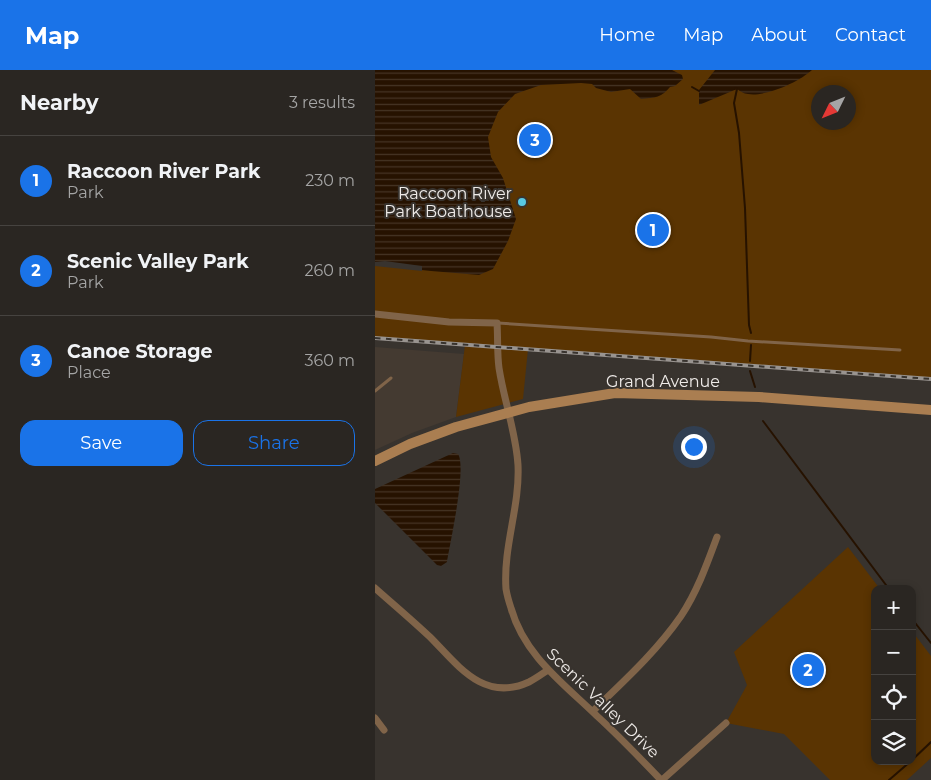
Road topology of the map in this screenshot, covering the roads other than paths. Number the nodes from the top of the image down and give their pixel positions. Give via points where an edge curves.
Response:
1 (375, 314) edge
2 (497, 323) junction
3 (900, 350) dead end
4 (391, 378) dead end
5 (375, 391) edge
6 (931, 410) edge
7 (509, 412) junction
8 (375, 460) edge
9 (717, 537) dead end
10 (375, 588) edge
11 (548, 670) junction
12 (593, 711) junction
13 (375, 718) edge
14 (726, 723) dead end
15 (384, 730) dead end
16 (662, 780) edge

1 - 2 street via 449,322
2 - 3 lane
2 - 7 street, Scenic Valley Drive via 499,369
4 - 5 lane
6 - 7 main road, Grand Avenue via 759,397 615,393
7 - 8 main road, Grand Avenue via 456,427
7 - 11 street, Scenic Valley Drive via 517,444 518,467 506,556 506,591 522,635
9 - 12 street via 703,574 681,615 655,651
10 - 11 street via 476,681 510,688 529,682
11 - 12 street, Scenic Valley Drive
12 - 16 street, Scenic Valley Drive
13 - 15 street
14 - 16 street

